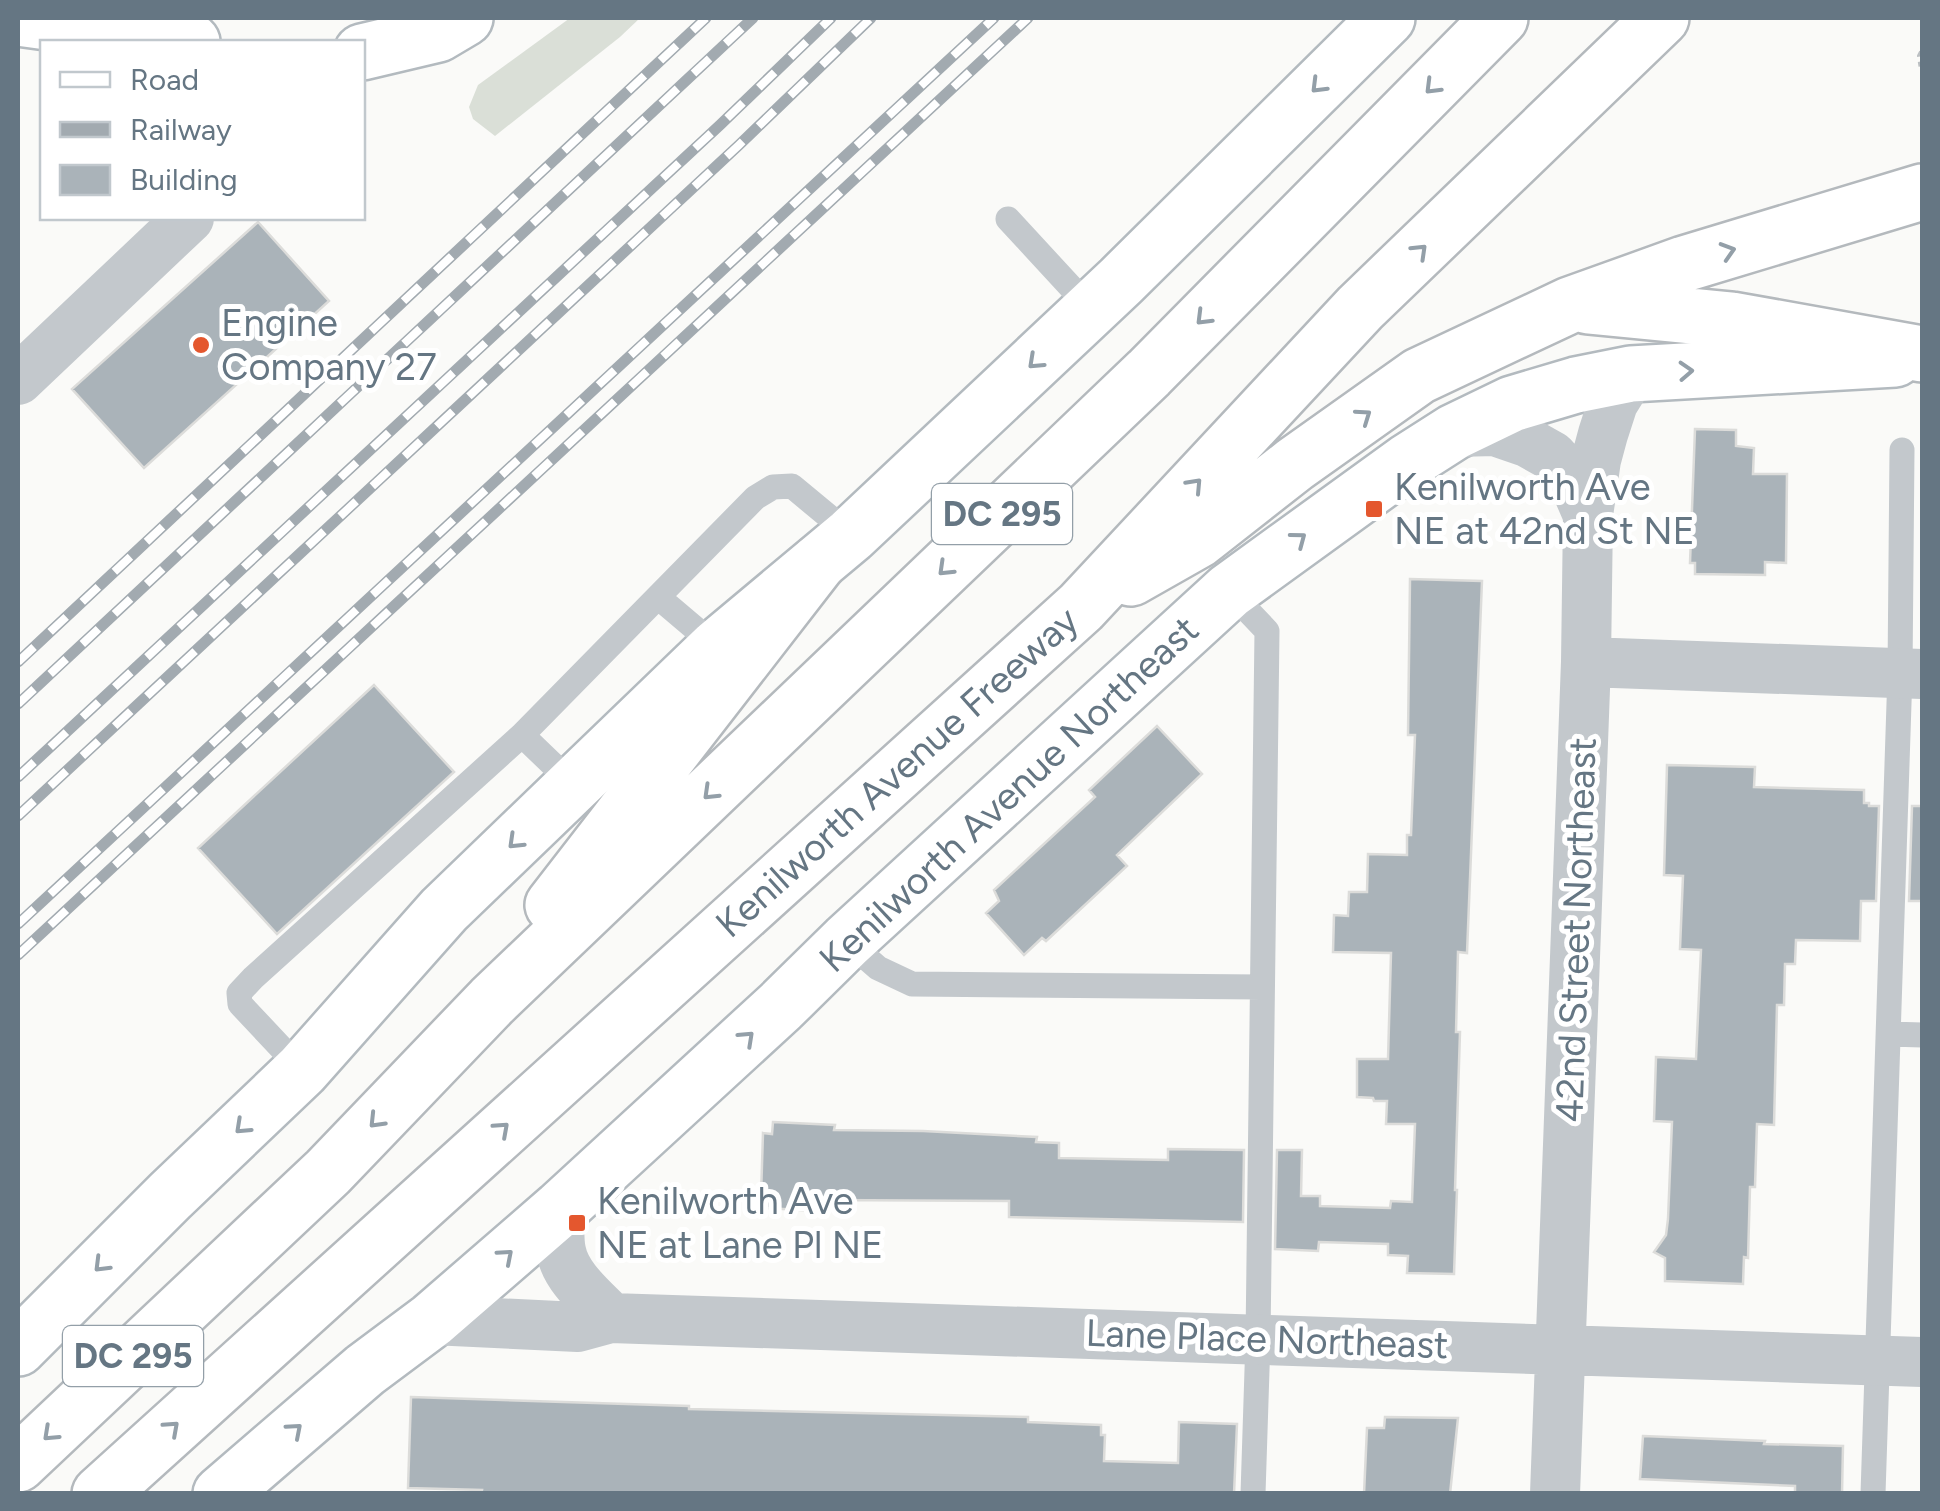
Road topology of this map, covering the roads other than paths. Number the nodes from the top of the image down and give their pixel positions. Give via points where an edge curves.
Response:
1 (18, 18) edge
2 (465, 18) edge
3 (1500, 18) edge
4 (1661, 18) edge
5 (1369, 24) edge
6 (178, 40) edge
7 (365, 51) edge
8 (1922, 192) edge
9 (1008, 219) dead end
10 (187, 220) edge
11 (1570, 305) junction
12 (1091, 309) junction
13 (1922, 356) edge
14 (1632, 374) junction
15 (18, 380) edge
16 (1454, 432) junction
17 (1902, 450) dead end
18 (1588, 514) junction
19 (835, 549) junction
20 (1230, 591) junction
21 (658, 597) junction
22 (1080, 608) junction
23 (717, 647) junction
24 (1586, 662) junction
25 (1911, 674) edge
26 (522, 735) junction
27 (574, 785) junction
28 (847, 941) junction
29 (1262, 987) junction
30 (492, 1001) junction
31 (1889, 1034) junction
32 (1922, 1036) edge
33 (302, 1070) junction
34 (560, 1209) junction
35 (612, 1318) junction
36 (432, 1320) junction
37 (1258, 1340) junction
38 (18, 1348) edge
39 (1560, 1349) junction
40 (1901, 1361) edge
41 (18, 1464) edge
42 (100, 1494) edge
43 (221, 1494) edge
44 (1253, 1494) edge
45 (1555, 1494) edge
46 (1874, 1494) edge

1 - 6 main road
2 - 7 main road via 438,34
3 -> 30 main road, DC 295 via 1149,374
22 -> 4 main road, Kenilworth Avenue Freeway / DC 295 via 1360,308
5 -> 12 main road
11 -> 8 main road
9 - 12 lane
10 - 15 street
11 - 13 main road via 1732,320
22 -> 11 main road via 1198,540 1419,376
12 -> 19 main road
14 -> 13 main road, Kenilworth Avenue Northeast
14 - 16 main road, Kenilworth Avenue Northeast via 1512,404
14 - 18 street, 42nd Street Northeast via 1602,434
16 - 18 street via 1495,432 1552,456 1572,478
20 -> 16 main road, Kenilworth Avenue Northeast
17 - 25 lane
18 - 24 street, 42nd Street Northeast
19 - 21 lane via 792,486 774,487
19 - 23 main road
19 - 30 main road via 549,910
20 - 28 main road, Kenilworth Avenue Northeast
20 - 29 lane via 1267,631
21 - 23 lane
21 - 26 lane
42 -> 22 main road, Kenilworth Avenue Freeway / DC 295
23 - 27 main road
24 - 25 street
24 - 39 street, 42nd Street Northeast
25 - 31 lane
26 - 27 lane
26 - 33 lane via 239,993 240,1004
27 -> 33 main road via 444,910
28 - 29 lane via 878,968 912,984
34 -> 28 main road, Kenilworth Avenue Northeast
29 - 37 lane
30 -> 41 main road, DC 295 via 328,1172
31 - 32 lane
31 - 40 lane
33 -> 38 main road
34 - 35 street via 565,1263
36 -> 34 main road, Kenilworth Avenue Northeast
35 - 36 street, Lane Place Northeast via 578,1326
35 - 37 street, Lane Place Northeast
43 -> 36 main road, Kenilworth Avenue Northeast
37 - 39 street, Lane Place Northeast
37 - 44 lane
39 - 40 street, Lane Place Northeast
39 - 45 street, 42nd Street Northeast
40 - 46 lane

